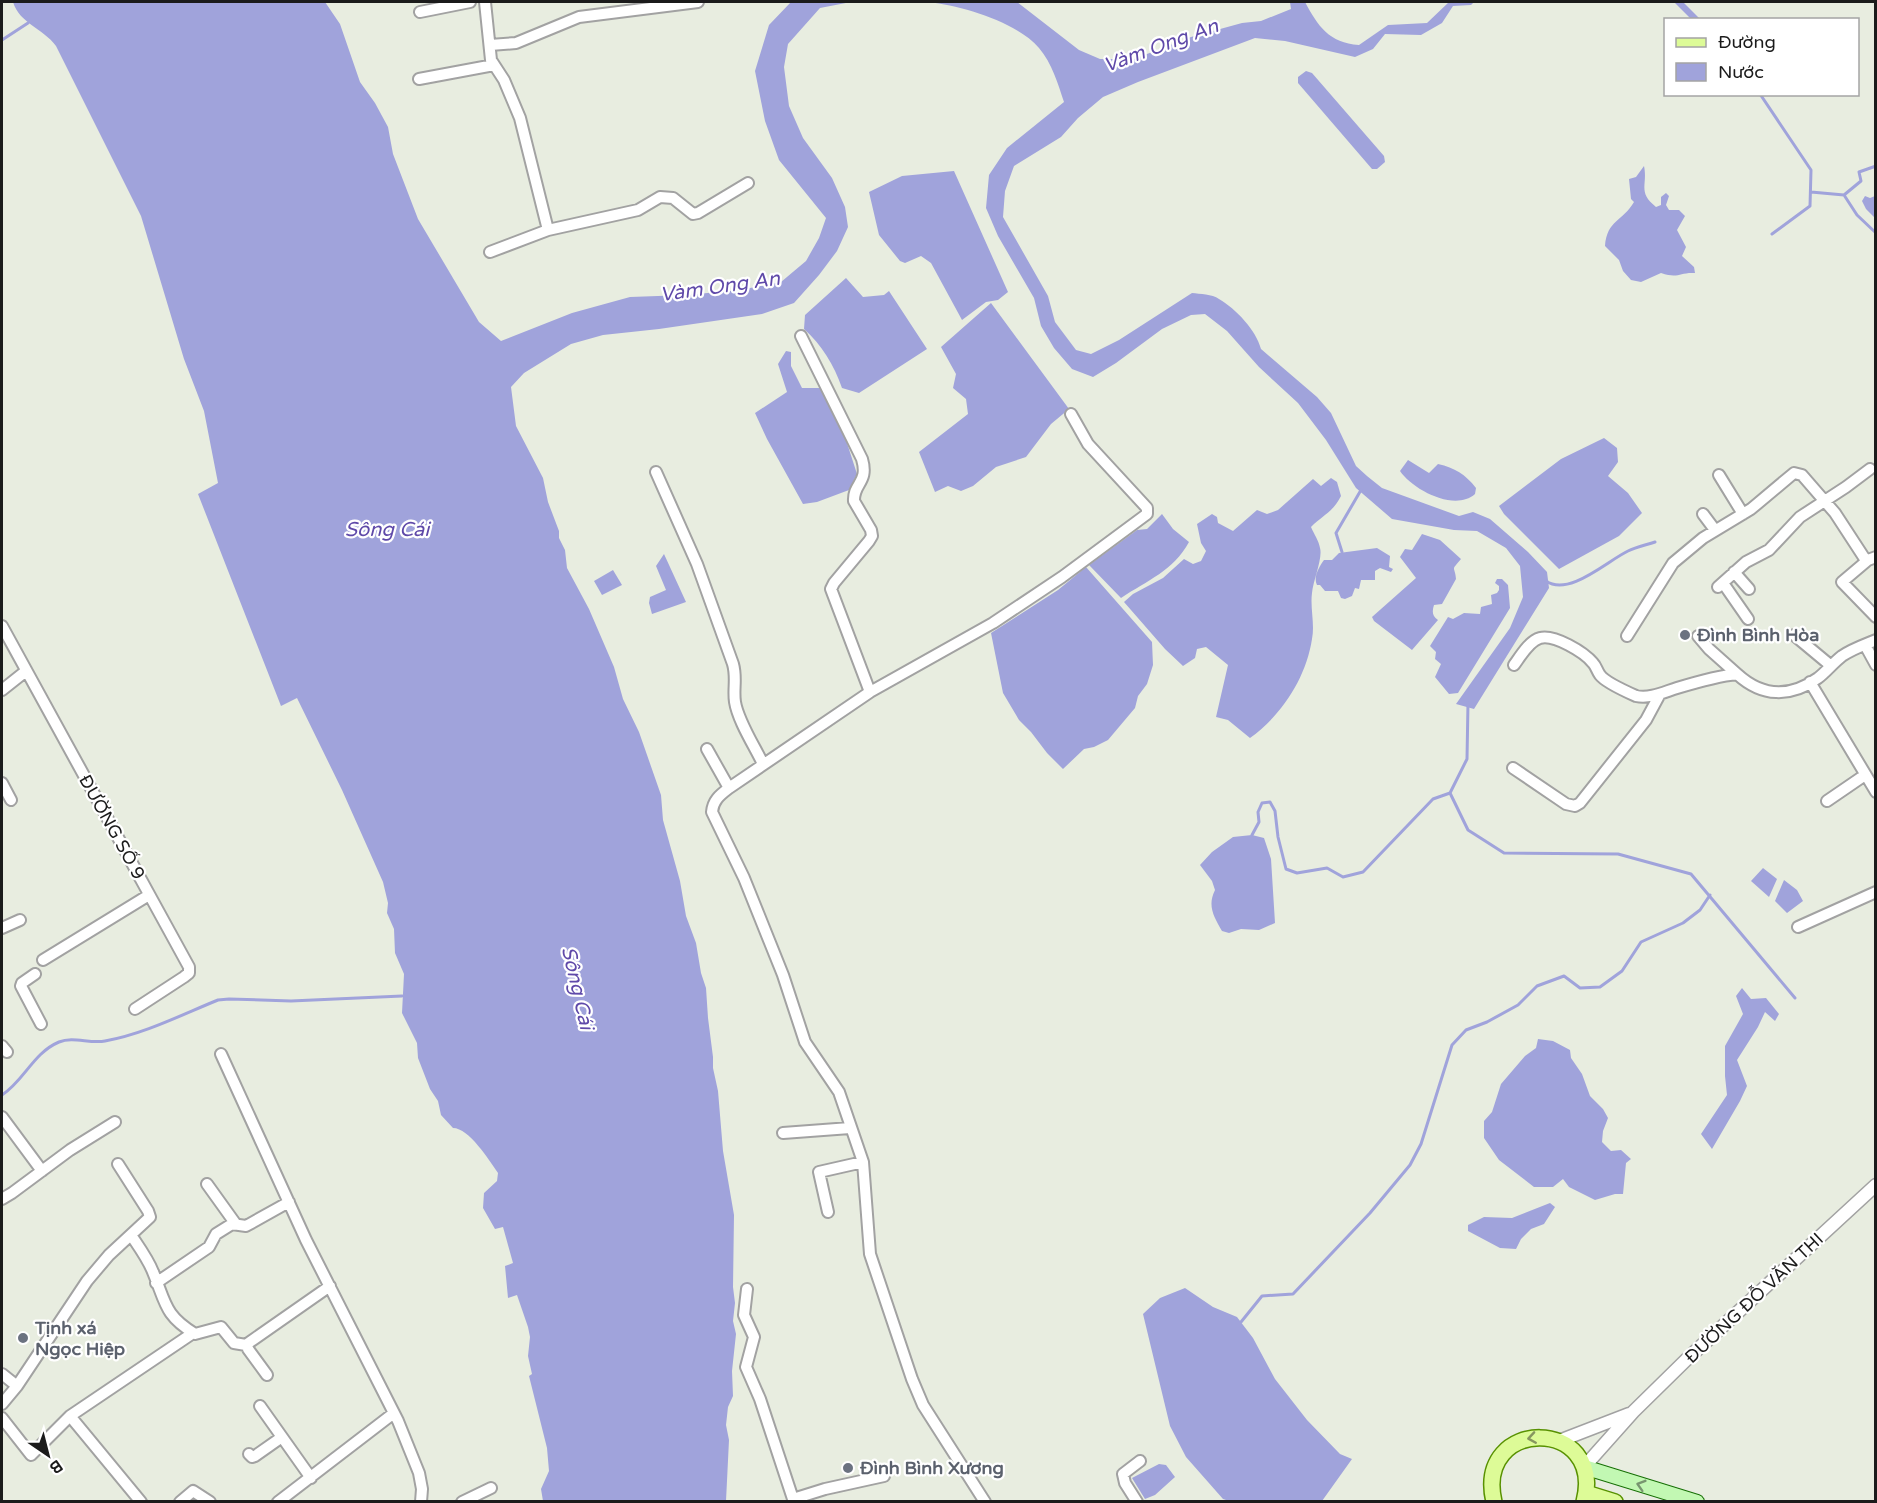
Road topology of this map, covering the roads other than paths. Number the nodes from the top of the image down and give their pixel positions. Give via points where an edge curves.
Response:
1 (470, 2) edge
2 (485, 2) edge
3 (698, 2) edge
4 (420, 12) dead end
5 (490, 45) junction
6 (494, 65) junction
7 (419, 79) dead end
8 (748, 183) dead end
9 (548, 230) junction
10 (490, 252) dead end
11 (801, 336) dead end
12 (1071, 414) dead end
13 (1870, 470) dead end
14 (656, 472) dead end
15 (1719, 475) dead end
16 (1825, 501) junction
17 (1703, 514) dead end
18 (1743, 514) junction
19 (1715, 530) junction
20 (1872, 558) edge
21 (1734, 572) junction
22 (1749, 589) dead end
23 (1875, 617) edge
24 (1748, 619) dead end
25 (2, 626) edge
26 (1794, 635) dead end
27 (1627, 636) dead end
28 (1698, 636) dead end
29 (1870, 642) edge
30 (1514, 664) dead end
31 (1830, 665) junction
32 (1875, 665) edge
33 (26, 671) junction
34 (1737, 674) junction
35 (1810, 682) junction
36 (2, 690) edge
37 (870, 692) junction
38 (1660, 694) junction
39 (707, 749) dead end
40 (764, 764) junction
41 (1513, 768) dead end
42 (1865, 775) junction
43 (2, 783) edge
44 (729, 788) junction
45 (1875, 792) edge
46 (11, 800) dead end
47 (1827, 801) dead end
48 (1875, 892) edge
49 (149, 895) junction
50 (20, 920) dead end
51 (1798, 927) dead end
52 (2, 928) edge
53 (43, 960) dead end
54 (35, 974) dead end
55 (135, 1008) dead end
56 (41, 1024) dead end
57 (221, 1054) dead end
58 (2, 1117) edge
59 (115, 1122) dead end
60 (850, 1128) junction
61 (783, 1133) dead end
62 (863, 1162) junction
63 (118, 1164) dead end
64 (42, 1171) junction
65 (207, 1184) dead end
66 (1875, 1185) edge
67 (2, 1199) edge
68 (289, 1202) junction
69 (828, 1212) dead end
70 (235, 1223) junction
71 (131, 1235) junction
72 (156, 1283) junction
73 (330, 1286) junction
74 (747, 1289) dead end
75 (193, 1333) junction
76 (246, 1345) junction
77 (2, 1374) edge
78 (267, 1375) dead end
79 (17, 1386) junction
80 (2, 1404) edge
81 (260, 1406) dead end
82 (1633, 1412) junction
83 (394, 1413) junction
84 (70, 1416) junction
85 (2, 1418) edge
86 (282, 1437) junction
87 (1559, 1441) junction
88 (249, 1454) dead end
89 (1140, 1461) dead end
90 (1584, 1467) junction
91 (884, 1476) dead end
92 (311, 1478) junction
93 (491, 1488) dead end
94 (1585, 1497) edge
95 (1492, 1499) edge
96 (793, 1500) edge
97 (141, 1502) edge
98 (180, 1502) edge
99 (210, 1502) edge
100 (278, 1502) edge
101 (421, 1502) edge
102 (462, 1502) edge
103 (985, 1502) edge
104 (1137, 1502) edge
105 (1615, 1502) edge
106 (1697, 1502) edge

1 - 4 street
2 - 5 street
3 - 5 street via 579,17 516,43
5 - 6 street
6 - 7 street
6 - 9 street via 520,118
8 - 9 street via 693,214 673,198 660,197 638,210
9 - 10 street
11 - 37 street via 865,469 854,501 872,536 831,589
12 - 37 street via 1088,444 1147,508 1147,514 993,623
13 - 16 street
14 - 40 street via 697,564 733,664 737,710
15 - 18 street
16 - 18 street via 1798,472
16 - 20 street via 1865,559
16 - 21 street via 1800,517 1769,550
17 - 19 street
18 - 19 street
19 - 27 street via 1673,563
20 - 23 street via 1842,582
21 - 22 street
21 - 24 street via 1720,585
25 - 33 street, ĐƯỜNG SỐ 9
26 - 31 street
28 - 34 street
29 - 31 street
29 - 32 street
30 - 38 street via 1531,644 1540,638 1550,639 1584,654 1600,676 1636,696
31 - 35 street
33 - 36 street
33 - 49 street, ĐƯỜNG SỐ 9
34 - 35 street via 1749,685 1771,693 1797,690
34 - 38 street
35 - 42 street
37 - 40 street
38 - 41 street via 1646,720 1575,806
39 - 44 street
40 - 44 street
42 - 45 street
42 - 47 street
43 - 46 street
44 - 60 street via 715,801 712,812 752,898 805,1042 840,1092
48 - 51 street
49 - 53 street
49 - 55 street, ĐƯỜNG SỐ 9 via 189,973
50 - 52 street
54 - 56 street via 21,986
57 - 68 street
58 - 64 street
59 - 64 street
60 - 61 street
60 - 62 street
62 - 69 street via 819,1172
62 - 103 street via 870,1254 912,1379 923,1405
63 - 71 street via 150,1217
64 - 67 street
65 - 70 street
66 - 82 street, ĐƯỜNG ĐỖ VĂN THI
68 - 70 street via 246,1226
68 - 73 street
70 - 72 street via 216,1234 209,1247
71 - 72 street via 152,1268
71 - 79 street via 82,1287
72 - 75 street via 168,1311
73 - 76 street
73 - 83 street
74 - 96 street via 744,1315 754,1337 746,1367
75 - 76 street via 221,1328 234,1343
75 - 84 street
76 - 78 street
77 - 79 street
79 - 80 street
81 - 86 street
82 - 87 street, ĐƯỜNG ĐỖ VĂN THI
82 - 90 street, ĐƯỜNG ĐỖ VĂN THI
83 - 92 street
83 - 101 street via 419,1473
84 - 85 street via 31,1455
84 - 97 street
86 - 88 street via 255,1456
86 - 92 street
87 - 90 main road via 1580,1458
87 -> 95 main road via 1540,1436 1510,1446 1493,1472
89 - 104 street via 1123,1474
90 - 94 main road
106 -> 90 main road
91 - 96 street
92 - 100 street
93 - 102 street
94 - 105 main road
98 - 99 street via 193,1491

